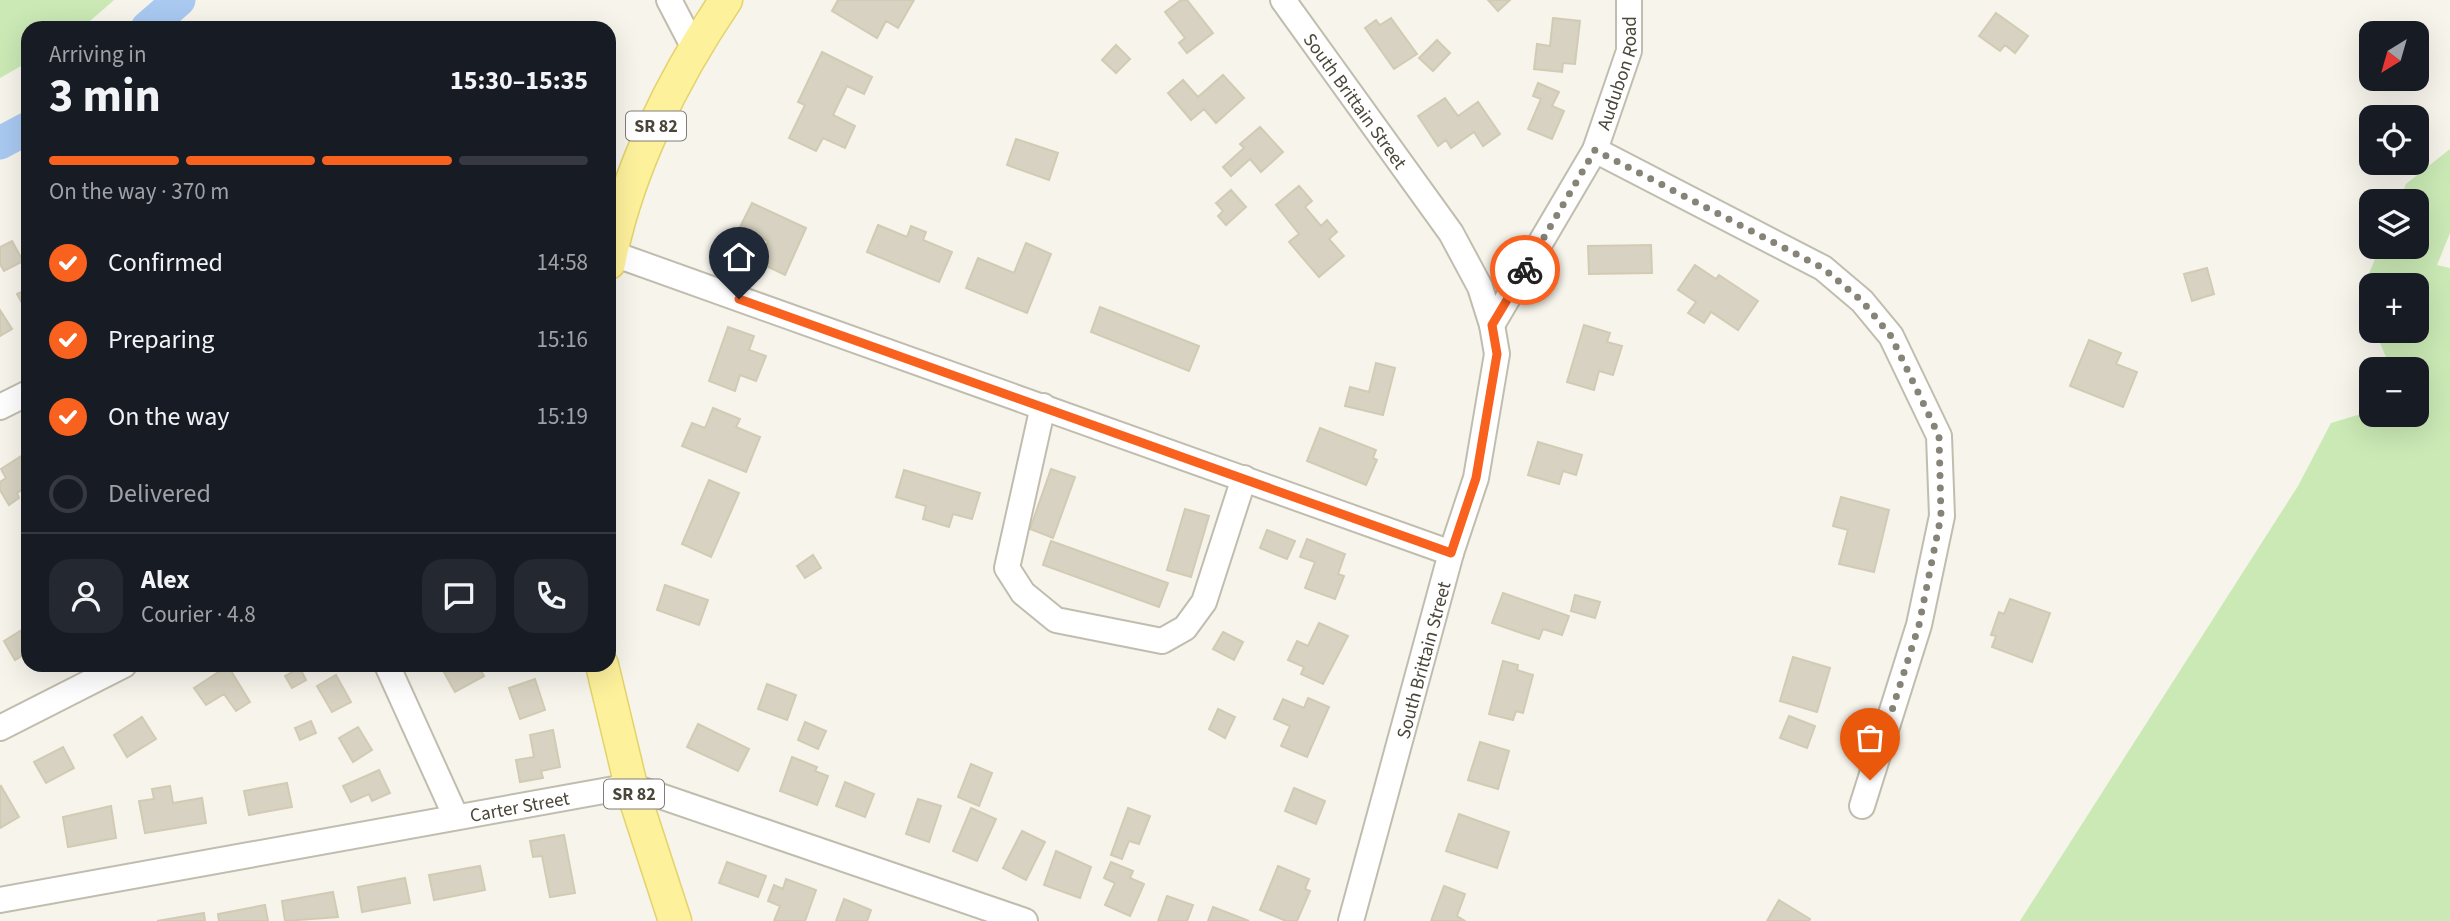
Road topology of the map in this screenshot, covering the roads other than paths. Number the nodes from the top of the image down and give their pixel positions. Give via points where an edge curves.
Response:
1 (669, 0) edge
2 (726, 0) edge
3 (1283, 0) edge
4 (1629, 0) edge
5 (694, 48) junction
6 (1595, 150) junction
7 (616, 239) edge
8 (616, 260) edge
9 (1492, 325) junction
10 (21, 396) edge
11 (1043, 406) junction
12 (0, 407) edge
13 (1244, 478) junction
14 (1451, 553) junction
15 (110, 672) edge
16 (390, 672) edge
17 (604, 672) edge
18 (0, 728) edge
19 (631, 786) junction
20 (1862, 806) dead end
21 (456, 817) junction
22 (0, 900) edge
23 (675, 921) edge
24 (1025, 921) edge
25 (1351, 921) edge

1 - 5 street
2 - 5 main road, SR 82
3 - 9 street, South Brittain Street via 1451,233 1480,287
4 - 6 street, Audubon Road via 1629,51
5 - 7 main road, SR 82 via 639,164
6 - 9 street, Audubon Road
6 - 20 street via 1823,268 1862,301 1891,336 1939,436 1941,516 1922,611
8 - 11 street
9 - 14 street, South Brittain Street via 1497,354 1476,478
10 - 12 street
11 - 13 street
11 - 13 street via 1007,568 1023,593 1056,620 1163,641 1185,628 1204,602
13 - 14 street
14 - 25 street, South Brittain Street
15 - 18 street
16 - 21 street
17 - 19 main road, SR 82
19 - 21 street, Carter Street
19 - 23 main road, SR 82
19 - 24 street, Carter Street
21 - 22 street, Carter Street

